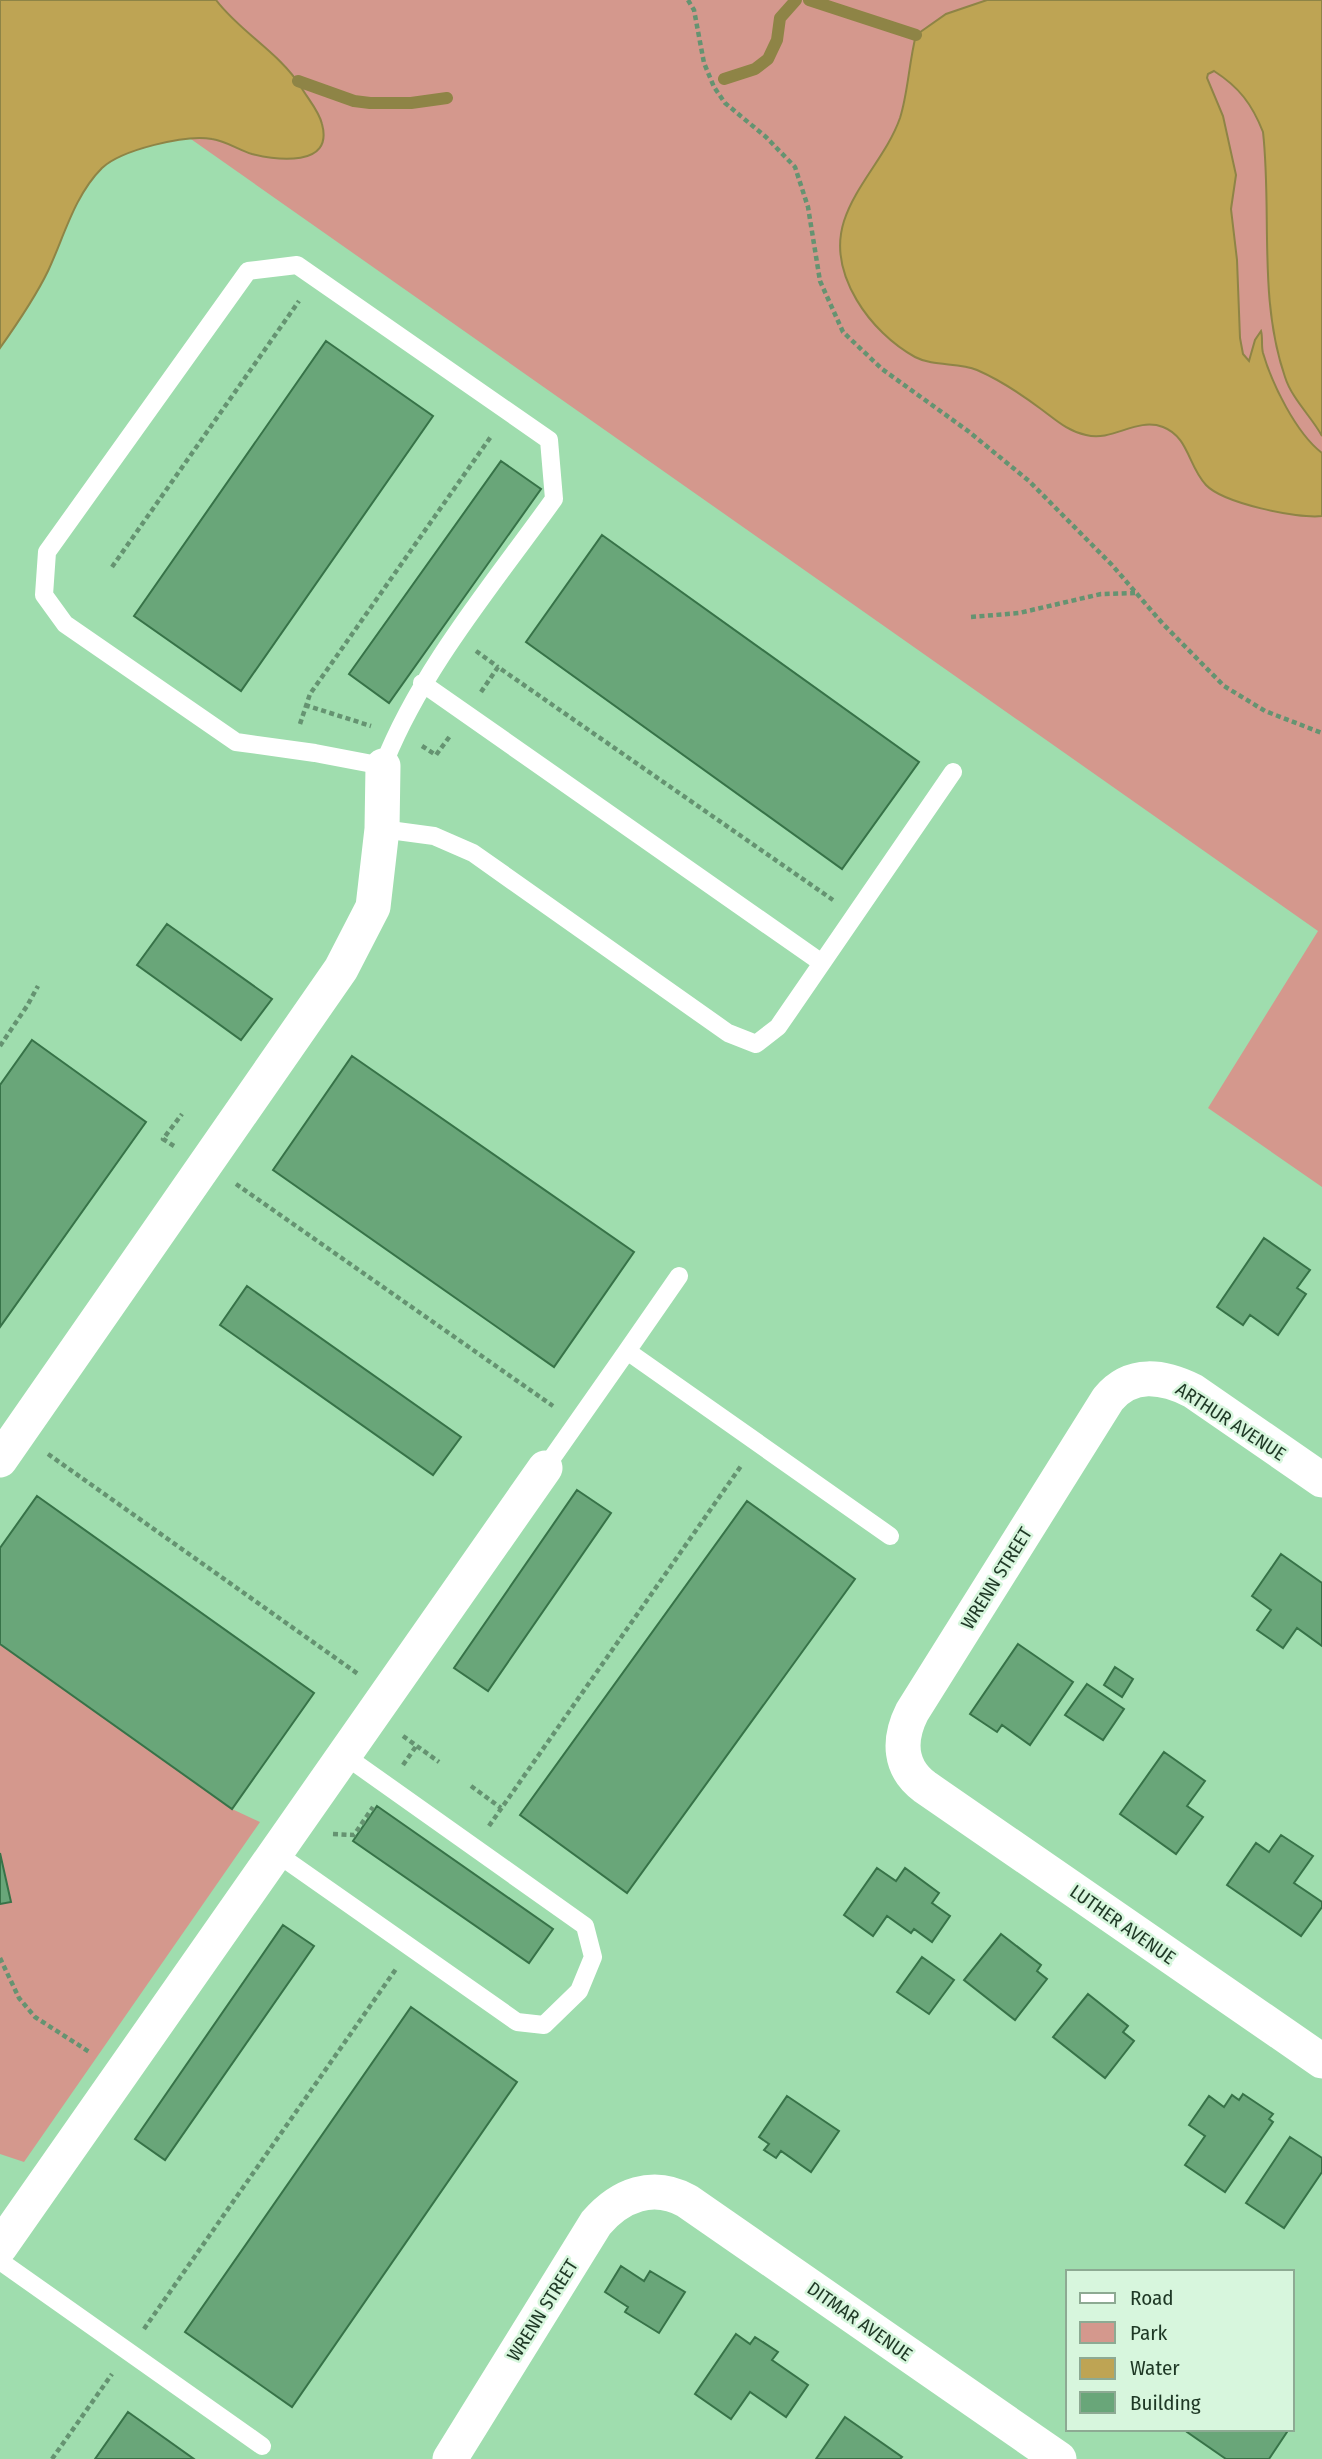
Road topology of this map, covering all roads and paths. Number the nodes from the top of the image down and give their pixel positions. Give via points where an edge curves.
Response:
1 (688, 0) edge
2 (302, 297) dead end
3 (494, 432) dead end
4 (112, 567) dead end
5 (1136, 593) junction
6 (971, 617) dead end
7 (467, 644) dead end
8 (498, 667) junction
9 (422, 684) junction
10 (478, 696) dead end
11 (305, 705) junction
12 (376, 727) dead end
13 (299, 728) dead end
14 (453, 731) dead end
15 (1322, 733) edge
16 (412, 740) dead end
17 (383, 766) junction
18 (953, 772) dead end
19 (382, 829) junction
20 (841, 906) dead end
21 (822, 963) junction
22 (38, 986) dead end
23 (0, 1046) edge
24 (182, 1114) dead end
25 (185, 1152) dead end
26 (233, 1182) dead end
27 (679, 1276) dead end
28 (626, 1351) junction
29 (1134, 1380) joint
30 (559, 1411) dead end
31 (43, 1450) dead end
32 (746, 1459) dead end
33 (0, 1460) edge
34 (545, 1468) joint
35 (1322, 1480) edge
36 (890, 1536) dead end
37 (363, 1678) dead end
38 (400, 1734) dead end
39 (417, 1745) junction
40 (344, 1755) junction
41 (439, 1762) dead end
42 (400, 1769) dead end
43 (471, 1786) dead end
44 (925, 1787) joint
45 (374, 1806) dead end
46 (501, 1808) junction
47 (484, 1832) dead end
48 (331, 1834) dead end
49 (276, 1853) junction
50 (0, 1958) edge
51 (400, 1963) dead end
52 (92, 2053) dead end
53 (1322, 2061) edge
54 (657, 2192) joint
55 (0, 2247) edge
56 (0, 2261) edge
57 (140, 2335) dead end
58 (117, 2368) dead end
59 (262, 2446) dead end
60 (52, 2459) edge
61 (450, 2459) edge
62 (1059, 2459) edge

1 - 5 path via 714,87 725,103 795,167 808,207 820,281 843,332 882,369 1029,481
2 - 4 path
3 - 11 path
5 - 6 path via 1101,594 1019,613
5 - 15 path via 1224,686 1265,711
7 - 8 path
8 - 10 path
8 - 20 path
9 - 17 lane
9 - 17 lane via 554,499 549,440 297,265 248,271 47,552 44,595 65,624 236,742
9 - 21 lane
11 - 12 path
11 - 13 path
14 - 16 path via 436,755
17 - 19 street
18 - 21 lane
19 - 21 lane via 434,836 473,853 727,1033 756,1044 778,1027
19 - 33 street via 373,907 341,969
22 - 23 path
24 - 25 path via 163,1139
26 - 30 path
27 - 28 lane
28 - 34 lane
28 - 36 lane
29 - 35 street, ARTHUR AVENUE via 1167,1380 1192,1391
29 - 44 street, WRENN STREET via 1108,1399 908,1720 903,1756 910,1774
31 - 37 path
32 - 46 path
34 - 40 street
38 - 39 path
39 - 41 path
39 - 42 path
40 - 49 street
40 - 49 lane via 585,1926 593,1957 579,1991 544,2025 517,2022
43 - 46 path
44 - 53 street, LUTHER AVENUE
45 - 48 path via 354,1835
46 - 47 path
49 - 55 street
50 - 52 path via 19,1998 35,2017
51 - 57 path
54 - 61 street, WRENN STREET via 617,2202 596,2223
54 - 62 street, DITMAR AVENUE via 687,2201
56 - 59 lane
58 - 60 path

